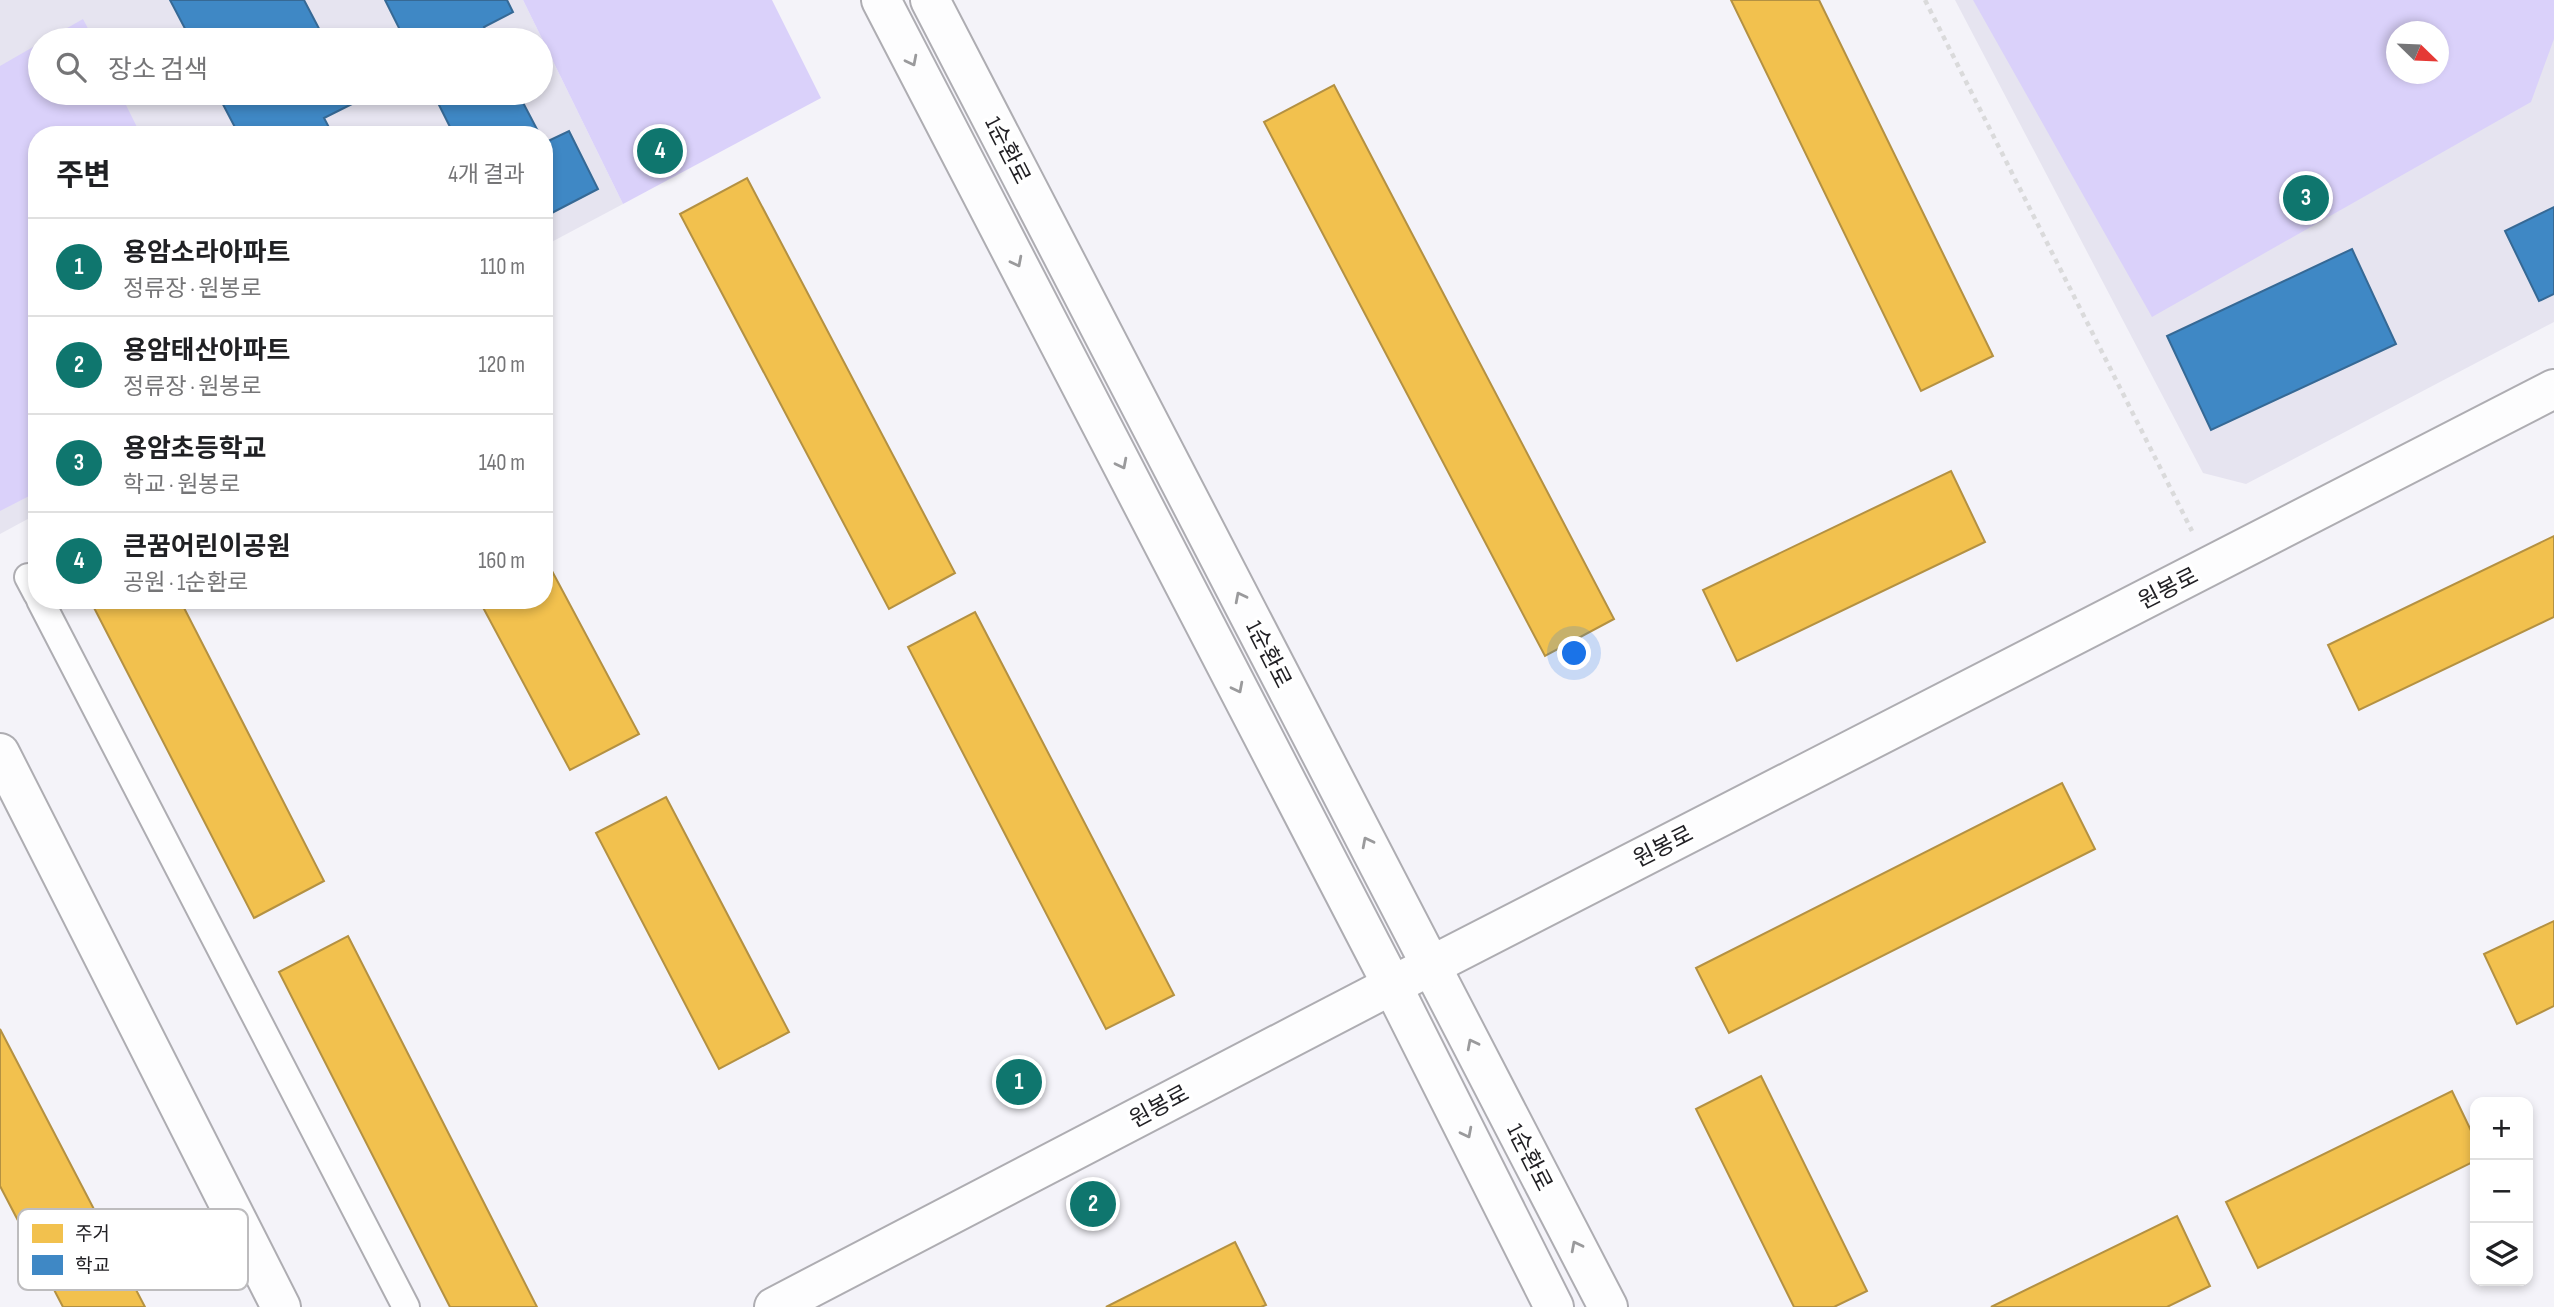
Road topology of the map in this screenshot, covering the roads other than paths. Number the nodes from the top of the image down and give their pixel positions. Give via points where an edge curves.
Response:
1 (881, 0) edge
2 (930, 0) edge
3 (2554, 390) edge
4 (44, 609) edge
5 (0, 753) edge
6 (1430, 965) junction
7 (1392, 985) junction
8 (231, 1209) edge
9 (248, 1242) edge
10 (281, 1307) edge
11 (406, 1307) edge
12 (774, 1307) edge
13 (1554, 1307) edge
14 (1608, 1307) edge

1 -> 7 street, 1순환로
6 -> 2 street, 1순환로
3 - 6 street, 원봉로
4 - 11 lane
5 - 8 street
6 - 7 street, 원봉로
14 -> 6 street, 1순환로
7 - 12 street, 원봉로
7 -> 13 street, 1순환로
9 - 10 street

